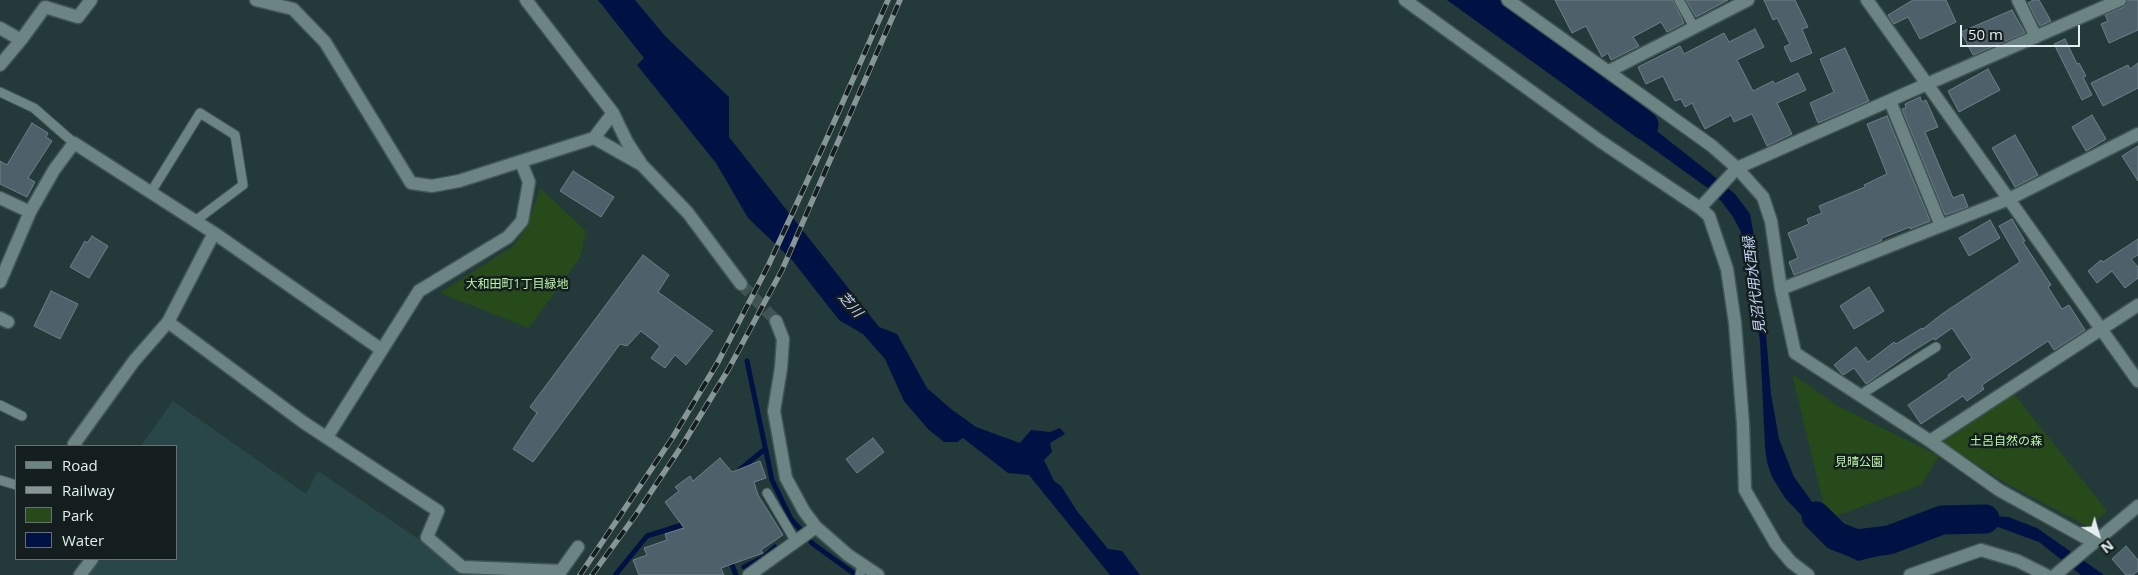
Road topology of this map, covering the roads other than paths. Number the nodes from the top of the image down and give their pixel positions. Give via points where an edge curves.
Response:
1 (91, 0) edge
2 (526, 0) edge
3 (1405, 0) edge
4 (1508, 0) edge
5 (1679, 0) edge
6 (1748, 0) edge
7 (1868, 0) edge
8 (2018, 0) edge
9 (2120, 0) edge
10 (264, 1) edge
11 (1694, 27) junction
12 (0, 28) edge
13 (2036, 36) junction
14 (21, 40) junction
15 (0, 65) edge
16 (1609, 71) junction
17 (1928, 84) junction
18 (0, 92) edge
19 (1890, 102) junction
20 (613, 114) junction
21 (2138, 134) edge
22 (594, 138) junction
23 (74, 143) junction
24 (521, 162) junction
25 (642, 165) junction
26 (1737, 168) junction
27 (151, 192) junction
28 (0, 198) edge
29 (2009, 199) junction
30 (1700, 208) junction
31 (30, 212) junction
32 (196, 221) junction
33 (1941, 226) junction
34 (214, 233) junction
35 (0, 282) edge
36 (741, 284) tunnel mouth
37 (1781, 289) junction
38 (2138, 305) edge
39 (776, 321) tunnel mouth
40 (168, 322) junction
41 (2101, 329) junction
42 (1936, 347) dead end
43 (382, 350) junction
44 (2138, 381) edge
45 (1860, 395) junction
46 (0, 405) edge
47 (22, 416) dead end
48 (327, 438) junction
49 (1930, 441) junction
50 (75, 445) edge
51 (0, 480) edge
52 (15, 485) edge
53 (767, 493) dead end
54 (2138, 506) edge
55 (816, 527) junction
56 (796, 542) junction
57 (2093, 542) junction
58 (578, 547) dead end
59 (91, 560) edge
60 (861, 570) edge
61 (2058, 572) edge
62 (560, 573) edge
63 (80, 575) edge
64 (749, 575) edge
65 (878, 575) edge
66 (1808, 575) edge
67 (1910, 575) edge
68 (2046, 575) edge

1 - 14 street via 78,17 45,7
2 - 20 street
3 - 30 street via 1600,141
4 - 16 street
5 - 11 lane
6 - 11 street
7 - 17 street
8 - 13 street
9 - 13 street
10 - 24 street via 293,9 325,42 411,183 432,186 459,181
11 - 16 street
12 - 14 street
13 - 17 street
14 - 15 street
16 - 26 street
17 - 19 street
17 - 29 street
18 - 23 lane via 34,108
19 - 26 street
19 - 33 street
20 - 22 street
20 - 25 street
21 - 29 street
22 - 24 street
22 - 25 street
23 - 27 street
23 - 31 street
24 - 43 street via 529,182 522,221 508,237 419,291
25 - 36 street via 688,213
26 - 30 street
26 - 37 street via 1763,197 1771,221
27 - 32 street
27 - 32 lane via 200,113 235,134 243,185
28 - 31 street
29 - 33 street
29 - 41 street
30 - 66 street via 1709,216 1727,269 1736,333 1745,490 1776,544 1790,562
31 - 35 street
32 - 34 street
33 - 37 street
34 - 40 street
34 - 43 street
37 - 45 street via 1795,352
38 - 41 street
39 - 55 street via 783,339 774,411 786,478
40 - 48 street
40 - 50 street via 134,361
41 - 44 street
41 - 49 street
42 - 45 lane
43 - 48 street
45 - 49 street
46 - 47 lane
48 - 62 street via 438,511 427,537 462,567
49 - 57 street via 1999,490
51 - 52 lane
53 - 56 lane
54 - 57 street
55 - 56 street
55 - 60 street
56 - 64 street
57 - 61 street
58 - 62 street
59 - 63 street
60 - 65 street
67 - 68 street via 1981,550 2018,561

